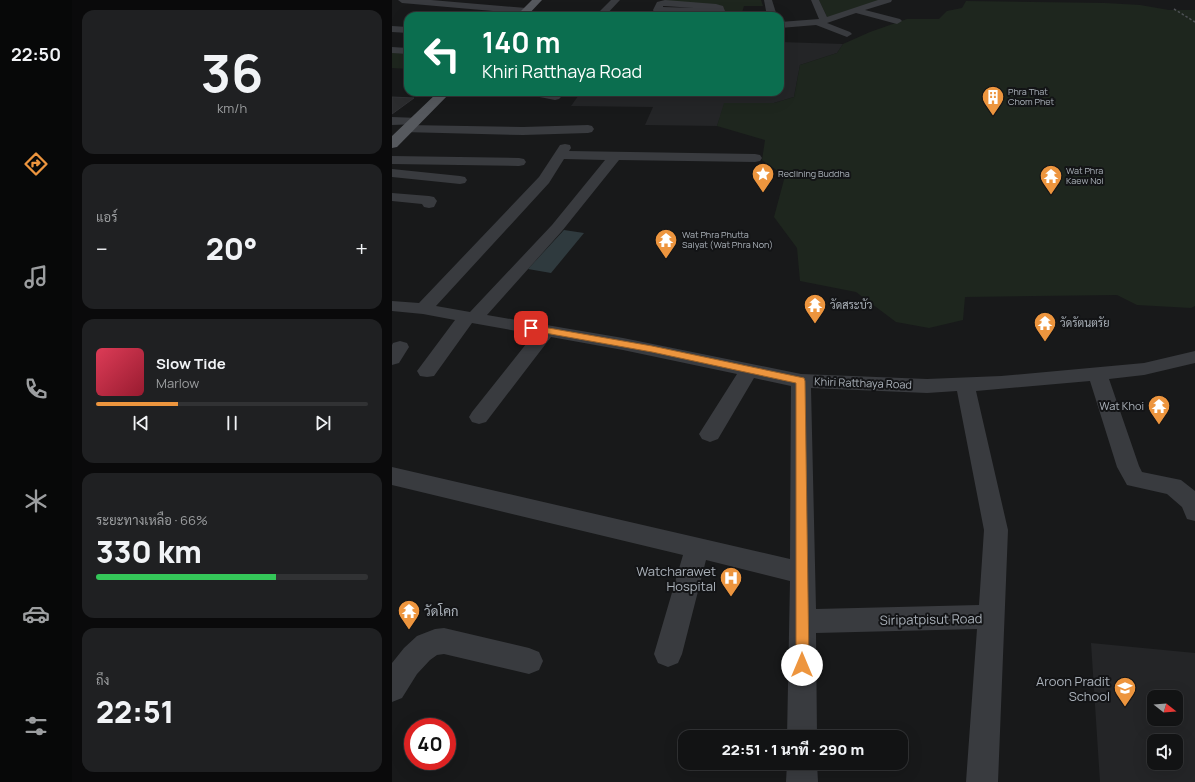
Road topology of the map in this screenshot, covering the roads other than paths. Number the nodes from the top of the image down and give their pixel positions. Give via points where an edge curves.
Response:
1 (402, 0) edge
2 (537, 0) edge
3 (616, 0) edge
4 (768, 0) edge
5 (815, 0) edge
6 (888, 0) edge
7 (855, 10) junction
8 (506, 12) edge
9 (525, 12) edge
10 (604, 12) edge
11 (690, 12) edge
12 (721, 12) edge
13 (771, 12) edge
14 (837, 16) junction
15 (825, 21) junction
16 (898, 21) dead end
17 (815, 22) junction
18 (855, 22) dead end
19 (784, 25) edge
20 (392, 30) edge
21 (404, 30) edge
22 (847, 34) dead end
23 (392, 50) edge
24 (404, 51) edge
25 (441, 96) edge
26 (549, 96) edge
27 (554, 97) dead end
28 (392, 121) edge
29 (411, 125) junction
30 (588, 129) dead end
31 (392, 144) edge
32 (615, 156) junction
33 (755, 158) dead end
34 (392, 160) edge
35 (519, 162) dead end
36 (392, 173) edge
37 (460, 180) dead end
38 (392, 198) edge
39 (429, 204) dead end
40 (392, 306) edge
41 (423, 309) junction
42 (471, 317) junction
43 (547, 330) junction
44 (1195, 357) edge
45 (749, 370) junction
46 (427, 371) dead end
47 (1097, 373) junction
48 (801, 381) junction
49 (965, 384) junction
50 (479, 417) dead end
51 (710, 434) dead end
52 (392, 476) edge
53 (1194, 506) edge
54 (697, 548) junction
55 (802, 573) junction
56 (991, 617) junction
57 (802, 621) junction
58 (668, 654) dead end
59 (529, 661) dead end
60 (392, 688) edge
61 (802, 730) edge
62 (802, 770) edge
63 (802, 782) edge
64 (982, 782) edge

1 - 8 street
2 - 9 main road
3 - 10 street
4 - 13 street
5 - 15 street
6 - 7 street
7 - 14 street
7 - 16 street
11 - 12 street via 657,9 660,4 665,3 711,6 720,8
14 - 15 street
14 - 18 street
15 - 17 street
17 - 19 street
17 - 22 street
20 - 21 street
23 - 24 street
25 - 29 main road
26 - 27 street
28 - 29 street
29 - 30 street via 523,131
29 - 31 main road
32 - 33 street
32 - 41 street via 563,151 544,180
32 - 42 street via 557,228
34 - 35 street
36 - 37 street
38 - 39 street via 429,200
40 - 41 street, Khiri Ratthaya Road
41 - 42 street, Khiri Ratthaya Road
42 - 43 street, Khiri Ratthaya Road
42 - 46 street
43 - 45 street, Khiri Ratthaya Road
43 - 50 street
44 - 47 street, Khiri Ratthaya Road via 1144,368
45 - 48 street, Khiri Ratthaya Road
45 - 51 street
47 - 49 street, Khiri Ratthaya Road
47 - 53 street via 1128,467 1135,479 1173,486
48 - 49 street, Khiri Ratthaya Road via 927,386
48 - 55 street
49 - 56 street, Siripatpisut Road via 996,530
52 - 54 street
54 - 55 street
54 - 58 street
55 - 57 street
56 - 57 street, Siripatpisut Road
56 - 64 street
57 - 61 street
59 - 60 street via 444,641 433,642 422,648
62 - 63 street

